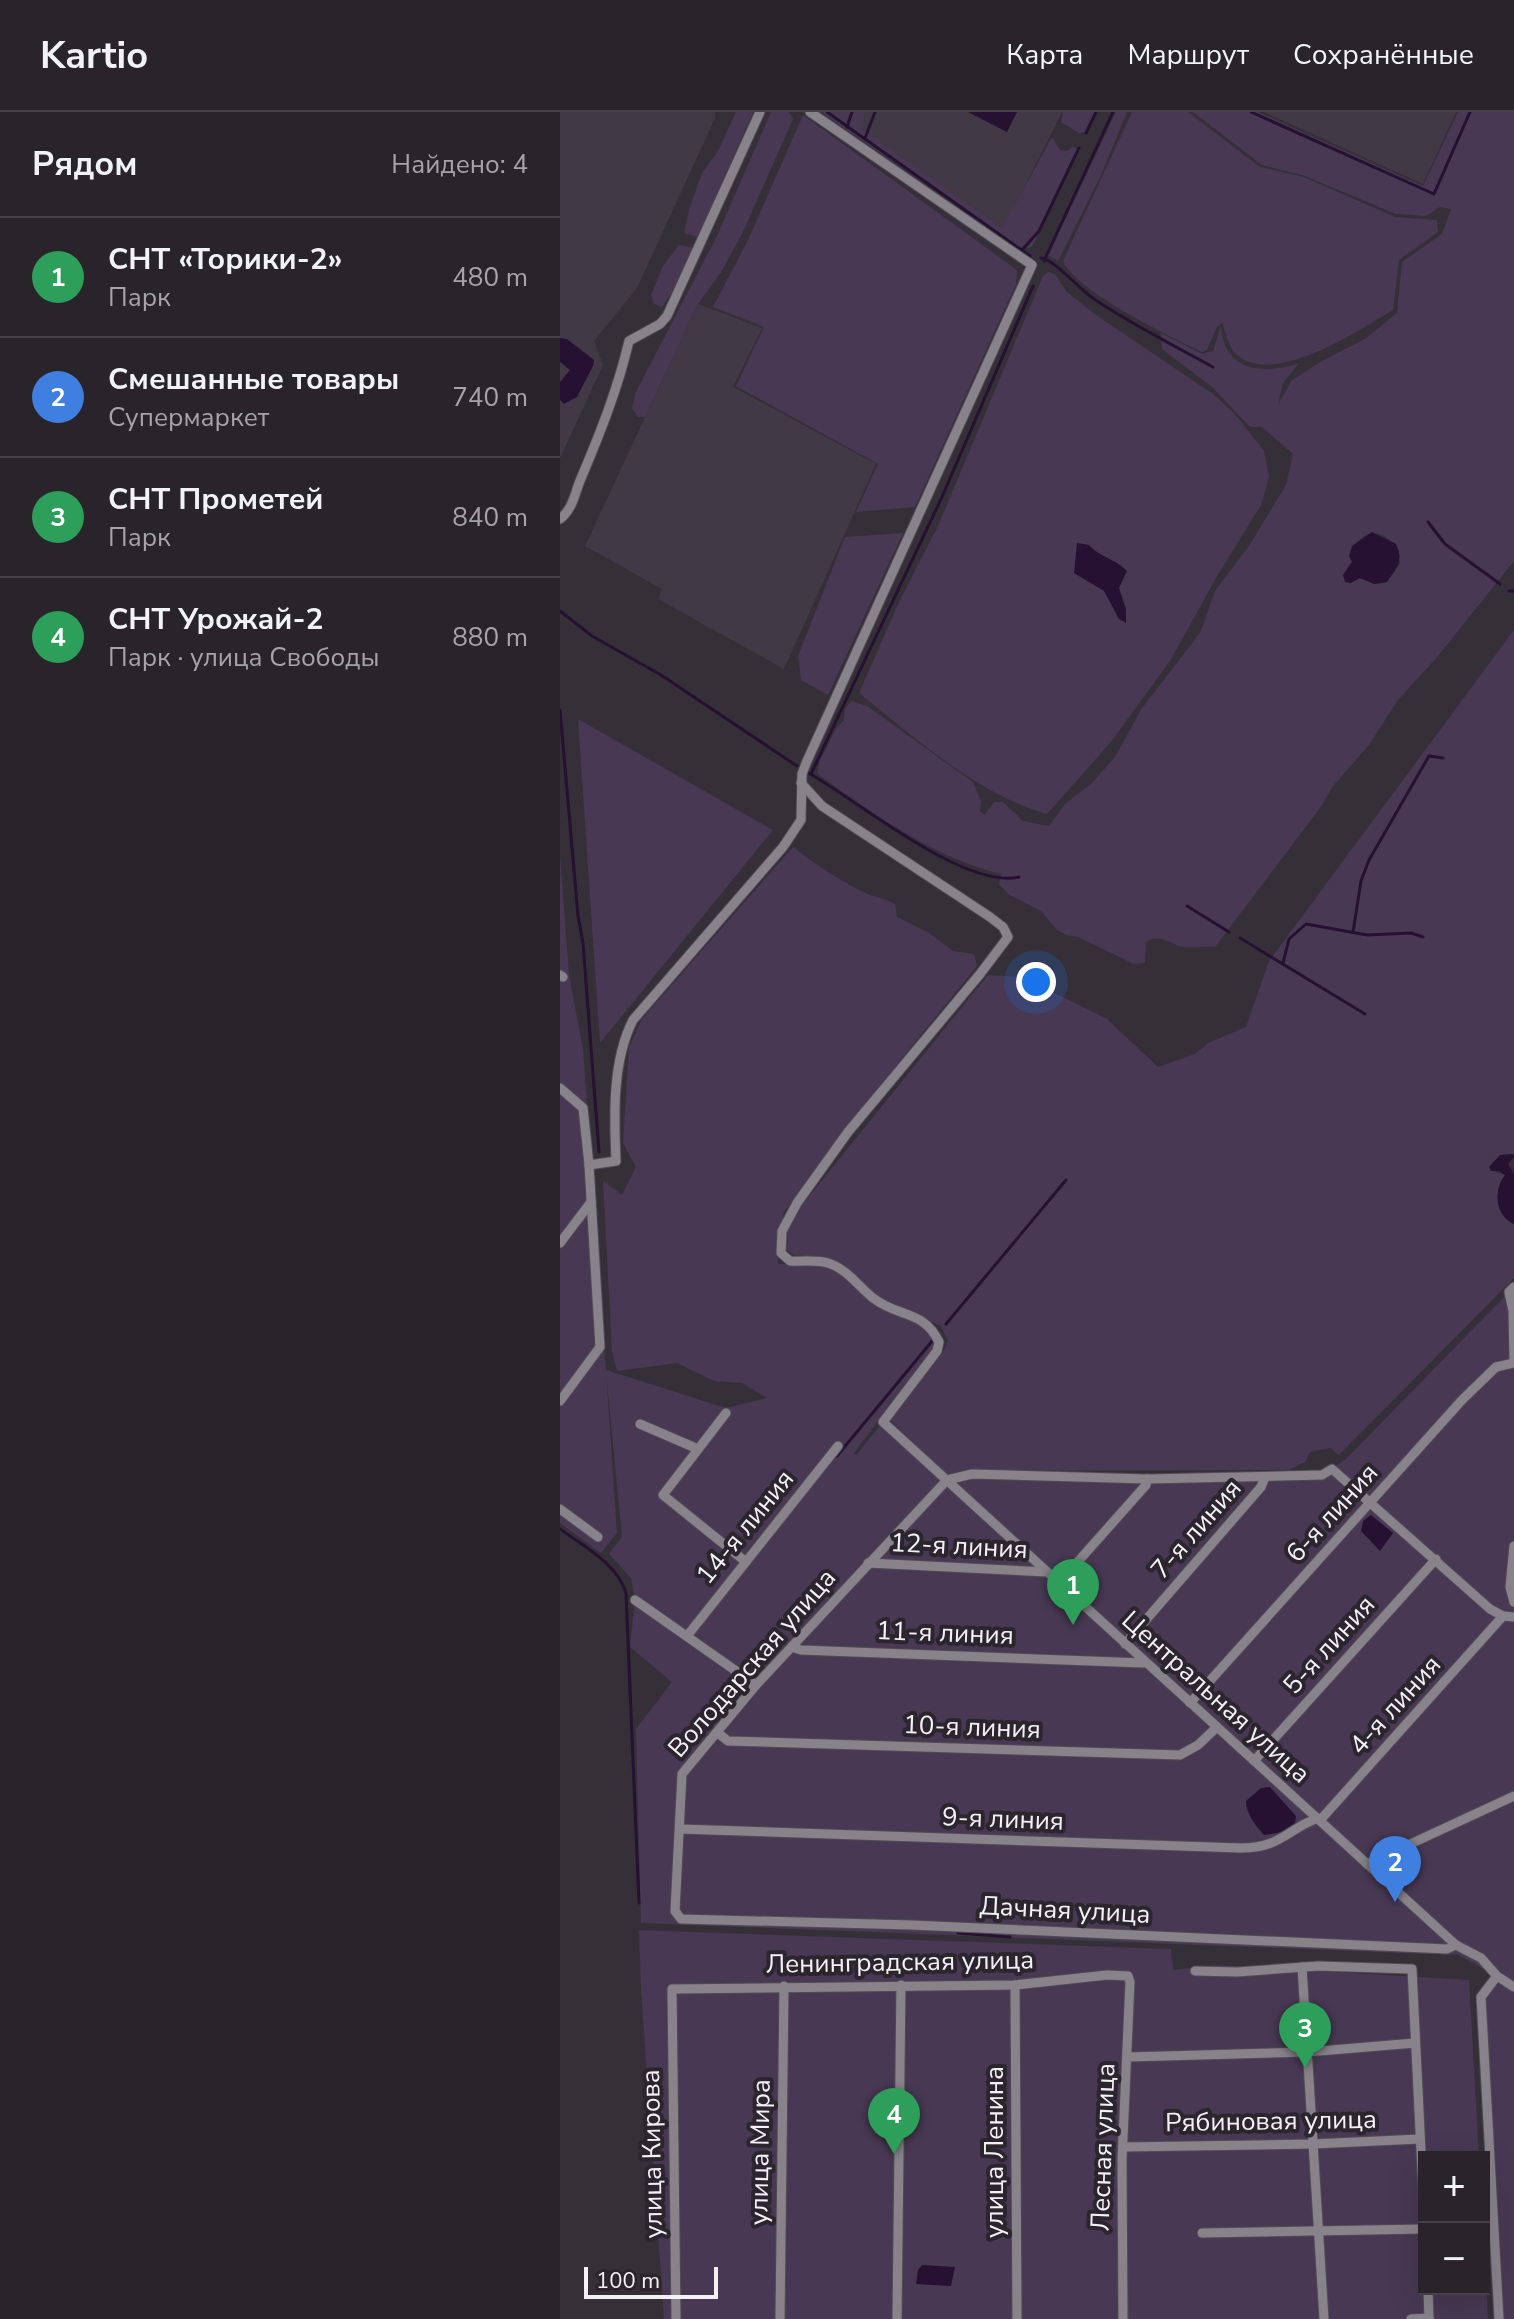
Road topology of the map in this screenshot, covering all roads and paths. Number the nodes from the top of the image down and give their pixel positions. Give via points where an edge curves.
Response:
1 (760, 112) edge
2 (810, 112) edge
3 (560, 519) edge
4 (801, 783) junction
5 (560, 1089) edge
6 (589, 1165) junction
7 (592, 1207) junction
8 (560, 1243) edge
9 (1512, 1290) edge
10 (1514, 1361) edge
11 (560, 1401) edge
12 (726, 1413) dead end
13 (640, 1424) dead end
14 (838, 1446) dead end
15 (698, 1449) junction
16 (1265, 1477) junction
17 (1147, 1479) junction
18 (947, 1480) junction
19 (1370, 1502) junction
20 (560, 1509) edge
21 (598, 1537) dead end
22 (1514, 1546) edge
23 (1436, 1559) junction
24 (746, 1562) junction
25 (868, 1563) junction
26 (1047, 1572) junction
27 (1059, 1583) junction
28 (635, 1600) dead end
29 (1514, 1602) edge
30 (1503, 1616) junction
31 (1514, 1617) edge
32 (687, 1636) junction
33 (1125, 1644) junction
34 (792, 1647) junction
35 (1144, 1663) junction
36 (756, 1685) junction
37 (1190, 1703) junction
38 (1217, 1727) junction
39 (718, 1733) junction
40 (1254, 1761) junction
41 (1514, 1796) edge
42 (1317, 1819) junction
43 (680, 1829) junction
44 (1367, 1864) junction
45 (675, 1911) joint
46 (1456, 1945) junction
47 (1302, 1967) junction
48 (1195, 1971) dead end
49 (1128, 1976) joint
50 (1497, 1976) junction
51 (901, 1985) junction
52 (1015, 1985) junction
53 (784, 1986) junction
54 (1514, 1987) edge
55 (672, 1989) joint
56 (1415, 2043) junction
57 (1307, 2052) junction
58 (1128, 2057) junction
59 (1420, 2139) junction
60 (1313, 2144) junction
61 (1123, 2147) junction
62 (1421, 2151) edge
63 (1418, 2229) edge
64 (1202, 2233) dead end
65 (1318, 2233) junction
66 (1428, 2295) edge
67 (676, 2319) edge
68 (780, 2319) edge
69 (897, 2319) edge
70 (1017, 2319) edge
71 (1123, 2319) edge
72 (1324, 2319) edge
73 (1411, 2319) edge
74 (1429, 2319) edge
75 (1499, 2319) edge

1 - 3 street via 667,316 629,341 601,433 570,509
2 - 4 street via 1032,265
4 - 6 street via 801,820 794,834 633,1020 622,1050 616,1161
4 - 18 street, Центральная улица via 822,806 1007,933 1004,945 848,1132 788,1217 780,1242 781,1253 790,1261 831,1264 874,1299 933,1329 937,1351 883,1422
5 - 6 street via 583,1108
6 - 7 street
7 - 8 street
7 - 11 street via 600,1347
9 - 10 street
10 - 19 street, 6-я линия via 1496,1367 1462,1400
12 - 15 street
13 - 15 street
14 - 24 street, 14-я линия
15 - 24 street via 663,1495
16 - 17 street
16 - 19 street via 1322,1475 1332,1469
16 - 33 street, 7-я линия
17 - 18 street via 972,1474
17 - 27 street
18 - 25 street, Володарская улица
18 - 26 street, Центральная улица
19 - 23 street
19 - 37 street, 6-я линия
20 - 21 street
22 - 29 street
23 - 30 street
23 - 40 street, 5-я линия
24 - 32 street, 14-я линия
25 - 26 street, 12-я линия
25 - 34 street, Володарская улица
26 - 27 street, Центральная улица
27 - 33 street, Центральная улица
28 - 32 street
30 - 31 street
30 - 42 street, 4-я линия
32 - 36 street
33 - 35 street, Центральная улица
34 - 35 street, 11-я линия
34 - 36 street, Володарская улица
35 - 37 street, Центральная улица
36 - 39 street, Володарская улица
37 - 38 street, Центральная улица
38 - 39 street, 10-я линия via 1180,1755 728,1741
38 - 40 street, Центральная улица
39 - 43 street, Володарская улица via 682,1774
40 - 42 street, Центральная улица
41 - 44 street
42 - 43 street, 9-я линия via 1279,1842 1255,1848
42 - 44 street, Центральная улица
43 - 45 street, Володарская улица
44 - 46 street, Центральная улица
45 - 46 street, Дачная улица via 681,1919 1447,1949
46 - 50 street, Центральная улица via 1481,1958
47 - 48 street
47 - 56 street via 1412,1969
47 - 57 street
49 - 52 street, Ленинградская улица
49 - 58 street, Лесная улица
50 - 54 street, Центральная улица
50 - 75 street via 1481,1997
51 - 52 street, Ленинградская улица
51 - 53 street, Ленинградская улица
51 - 69 street
52 - 70 street, улица Ленина
53 - 55 street, Ленинградская улица
53 - 68 street, улица Мира
55 - 67 street, улица Кирова
56 - 57 street
56 - 59 street
57 - 58 street
57 - 60 street
58 - 61 street, Лесная улица
59 - 60 street, Рябиновая улица
59 - 62 street
60 - 61 street, Рябиновая улица
60 - 65 street
61 - 71 street, Лесная улица
63 - 65 street
64 - 65 street
65 - 72 street
66 - 74 street
73 - 74 street

